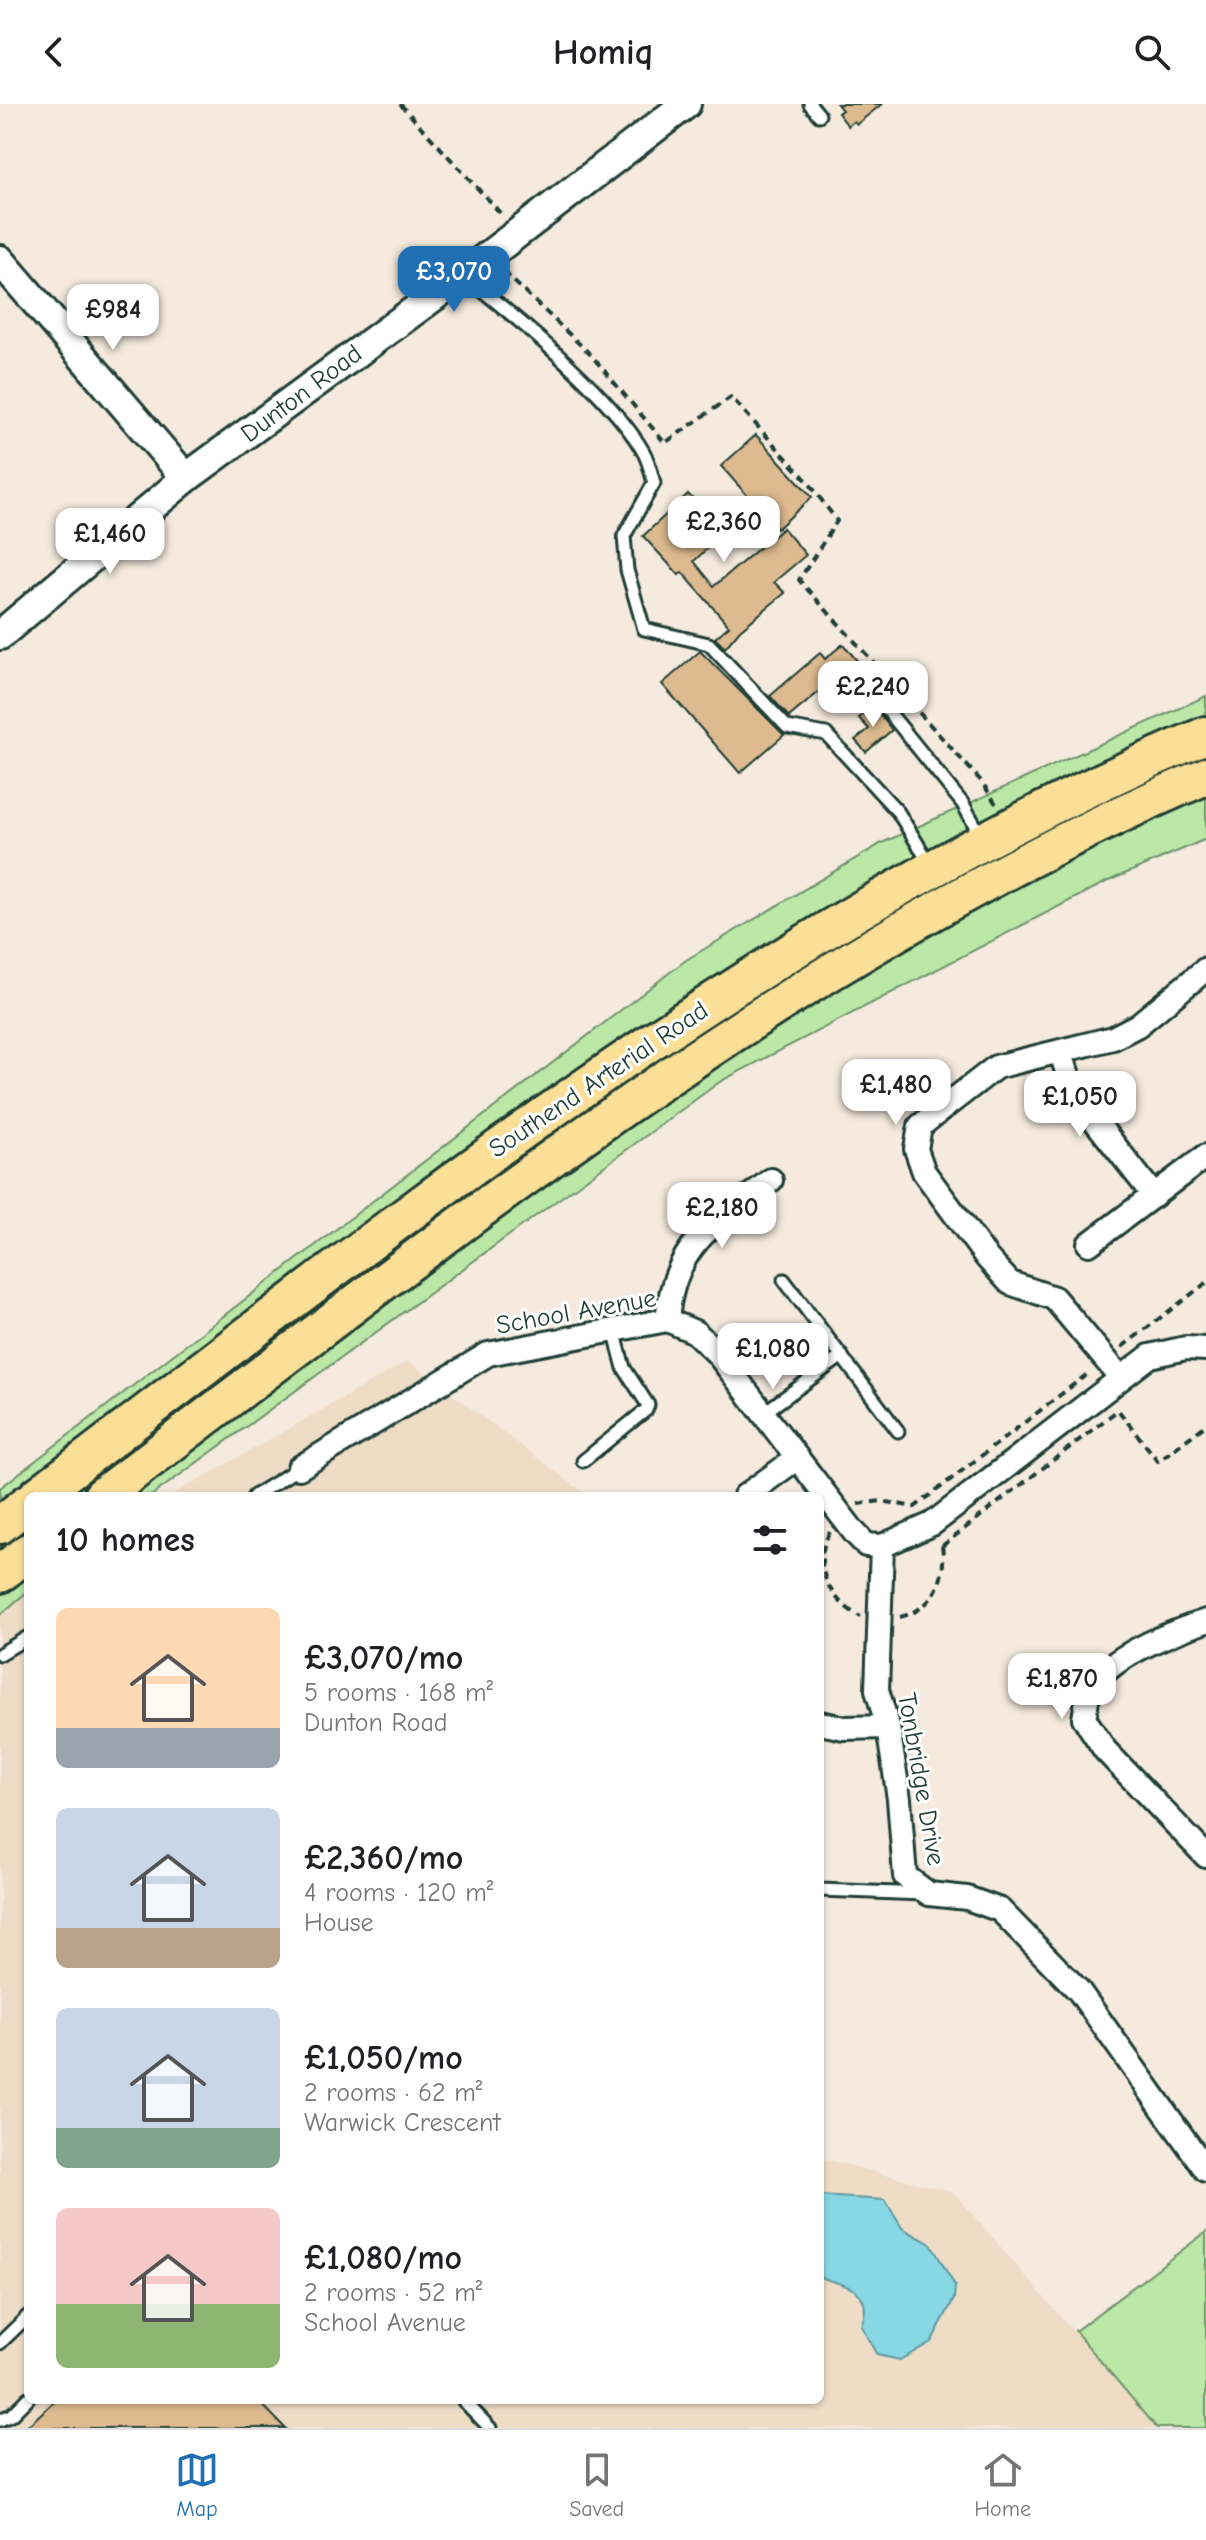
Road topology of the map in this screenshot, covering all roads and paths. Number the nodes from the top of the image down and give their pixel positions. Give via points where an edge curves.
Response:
1 (400, 104) edge
2 (686, 104) edge
3 (810, 104) edge
4 (819, 115) dead end
5 (519, 232) junction
6 (488, 256) junction
7 (0, 260) edge
8 (463, 275) junction
9 (186, 478) junction
10 (0, 635) edge
11 (880, 701) dead end
12 (1206, 735) edge
13 (1206, 776) edge
14 (993, 829) junction
15 (933, 870) junction
16 (1206, 969) edge
17 (1061, 1053) junction
18 (1206, 1156) edge
19 (771, 1180) dead end
20 (1154, 1196) junction
21 (1089, 1244) dead end
22 (784, 1280) dead end
23 (1206, 1283) edge
24 (667, 1320) junction
25 (614, 1330) junction
26 (1206, 1349) edge
27 (842, 1356) junction
28 (1105, 1360) junction
29 (1121, 1378) junction
30 (761, 1415) junction
31 (1206, 1425) edge
32 (898, 1431) dead end
33 (796, 1459) junction
34 (583, 1461) dead end
35 (299, 1468) joint
36 (42, 1492) edge
37 (107, 1492) edge
38 (260, 1492) edge
39 (751, 1492) edge
40 (822, 1492) edge
41 (824, 1494) edge
42 (24, 1506) edge
43 (915, 1507) junction
44 (841, 1516) junction
45 (932, 1524) junction
46 (0, 1525) edge
47 (824, 1545) edge
48 (882, 1546) junction
49 (942, 1546) junction
50 (24, 1555) edge
51 (824, 1571) edge
52 (0, 1574) edge
53 (880, 1621) junction
54 (1206, 1621) edge
55 (24, 1639) edge
56 (0, 1654) edge
57 (824, 1724) edge
58 (888, 1727) junction
59 (1206, 1856) edge
60 (824, 1890) edge
61 (929, 1894) junction
62 (1206, 2170) edge
63 (24, 2320) edge
64 (0, 2343) edge
65 (24, 2402) edge
66 (467, 2404) edge
67 (0, 2420) edge
68 (490, 2428) edge

1 - 5 path
2 - 5 street, Dunton Road
3 - 4 lane
5 - 6 street, Dunton Road
6 - 8 street, Dunton Road
6 - 14 path via 591,355 665,443 731,397 809,483 837,521 799,580 982,782
7 - 9 street
8 - 9 street, Dunton Road
8 - 15 lane via 581,379 644,453 654,483 624,536 627,570 644,629 709,644 787,727 826,734 898,812
9 - 10 street, Dunton Road
11 - 14 lane via 963,804
12 - 14 highway, Southend Arterial Road
13 - 37 highway, Southend Arterial Road via 962,898 650,1087 491,1200
14 - 15 highway, Southend Arterial Road
15 - 36 highway, Southend Arterial Road via 632,1052 452,1179
16 - 17 street via 1138,1025
17 - 20 street via 1074,1094
17 - 28 street via 996,1067 978,1078 920,1126 916,1149 924,1172 1010,1283 1054,1298
18 - 20 street
19 - 24 street via 686,1252 670,1288
20 - 21 street
22 - 27 lane
23 - 28 path
24 - 25 street, School Avenue
24 - 30 street, School Avenue via 695,1332 717,1353
25 - 34 lane via 624,1368 648,1405
25 - 35 street, School Avenue via 488,1354
26 - 29 street via 1150,1356
27 - 30 lane
27 - 32 lane
28 - 29 street
28 - 43 path
29 - 45 street
30 - 33 street, School Avenue
31 - 49 path via 1158,1461 1118,1410
33 - 39 street
33 - 40 street, School Avenue
35 - 38 lane
41 - 44 street, School Avenue
42 - 46 highway
43 - 44 path via 864,1501
43 - 45 path
44 - 47 path
44 - 48 street, School Avenue via 866,1545
45 - 48 street
45 - 49 path
48 - 53 street, Tonbridge Drive
49 - 53 path via 946,1562 934,1596 906,1616
50 - 52 highway
51 - 53 path via 836,1600 865,1620
53 - 58 street, Tonbridge Drive via 877,1690
54 - 59 street via 1171,1632 1104,1672 1089,1691 1084,1718 1105,1750
55 - 56 lane
57 - 58 street
58 - 61 street, Tonbridge Drive via 905,1876
60 - 61 lane
61 - 62 street, Tonbridge Drive via 967,1898 1000,1910 1079,1991
63 - 64 lane
65 - 67 lane
66 - 68 lane

